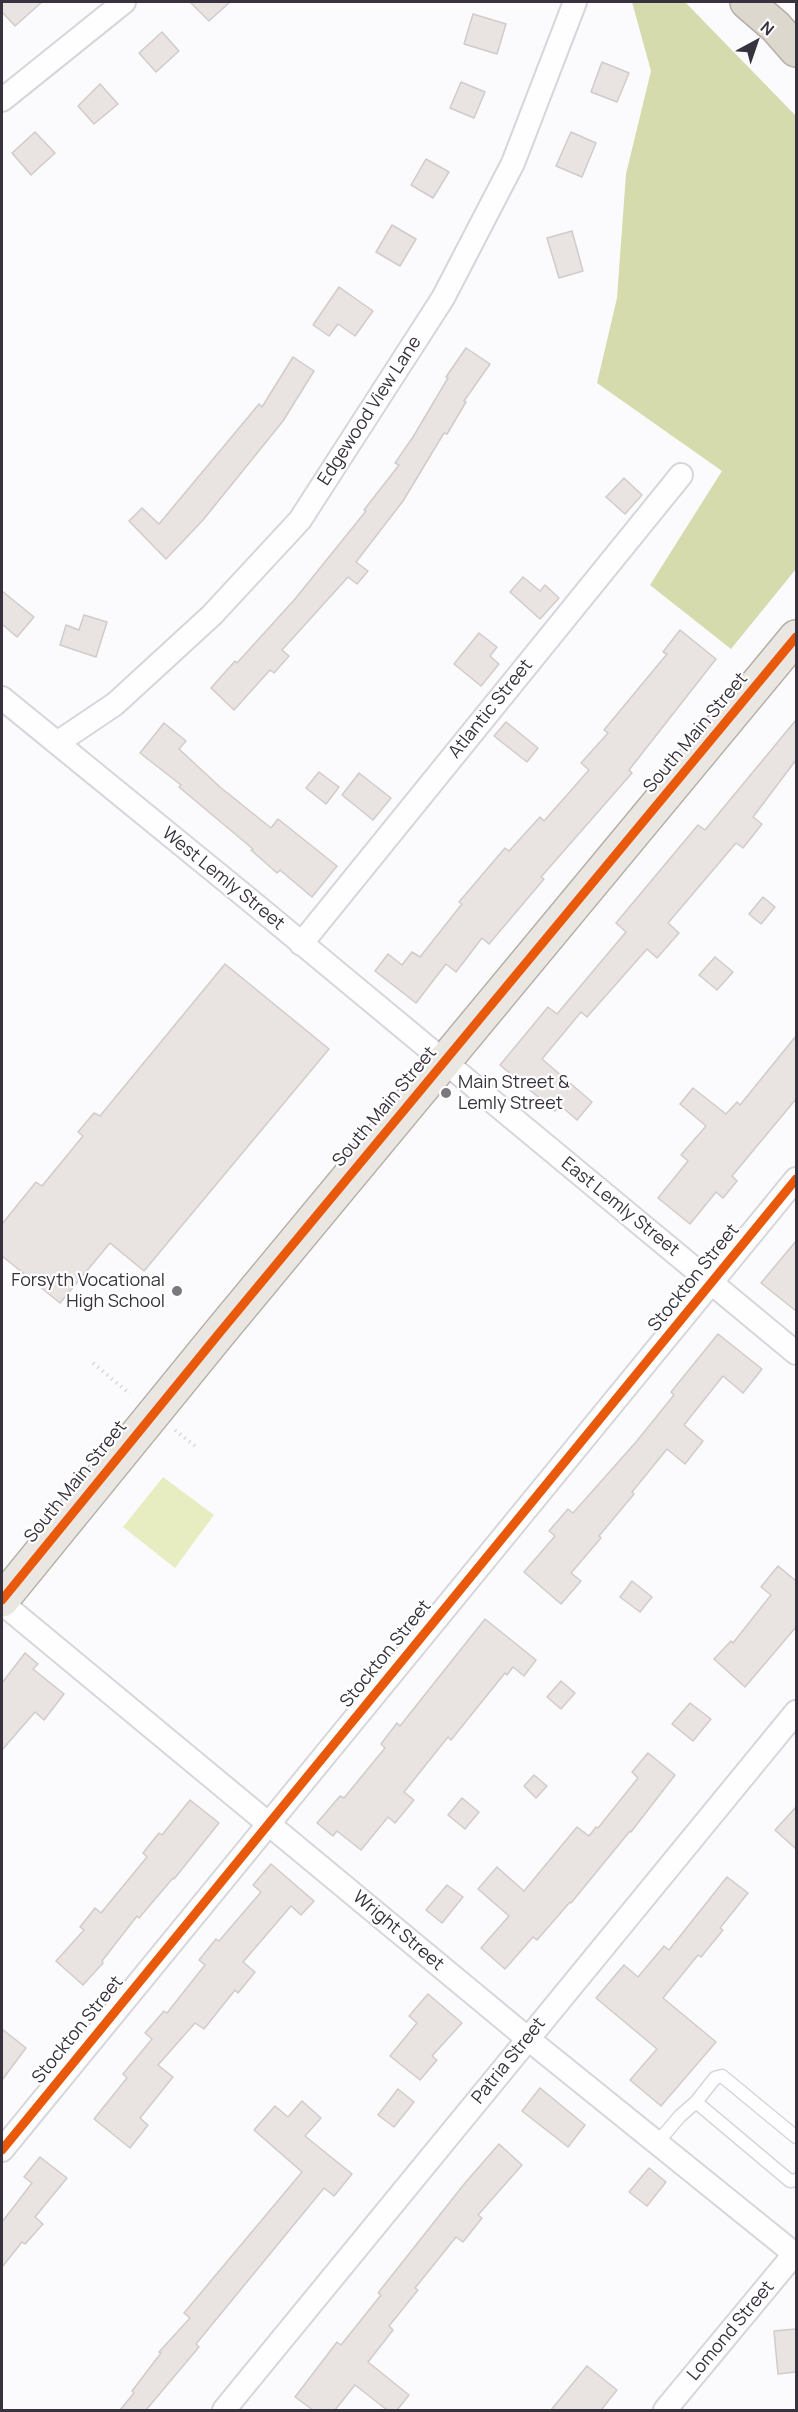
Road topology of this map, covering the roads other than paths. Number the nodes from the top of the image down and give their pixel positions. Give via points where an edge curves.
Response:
1 (124, 2) edge
2 (575, 2) edge
3 (747, 2) edge
4 (796, 50) edge
5 (2, 100) edge
6 (681, 475) dead end
7 (796, 637) edge
8 (2, 698) edge
9 (57, 743) junction
10 (301, 944) junction
11 (444, 1062) junction
12 (796, 1179) edge
13 (712, 1283) junction
14 (796, 1353) edge
15 (2, 1601) edge
16 (796, 1712) edge
17 (269, 1824) junction
18 (528, 2038) junction
19 (696, 2102) junction
20 (796, 2137) edge
21 (657, 2143) junction
22 (2, 2150) edge
23 (796, 2180) edge
24 (796, 2254) edge
25 (224, 2410) edge
26 (665, 2410) edge

1 - 5 street
2 - 9 street, Edgewood View Lane via 513,164 443,298 300,520 212,615 115,704
3 - 4 highway
6 - 10 street, Atlantic Street
7 - 11 main road, South Main Street
8 - 9 street, West Lemly Street
9 - 10 street, West Lemly Street
10 - 11 street, West Lemly Street
11 - 13 street, East Lemly Street
11 - 15 main road, South Main Street
12 - 13 street, Stockton Street
13 - 14 street, East Lemly Street
13 - 17 street, Stockton Street
15 - 17 street, Wright Street
16 - 18 street, Patria Street
17 - 18 street, Wright Street
17 - 22 street, Stockton Street
18 - 21 street, Wright Street
18 - 25 street, Patria Street
19 - 20 lane via 715,2078 722,2076
19 - 21 lane
19 - 23 lane via 790,2181
21 - 24 street, Wright Street
24 - 26 street, Lomond Street

